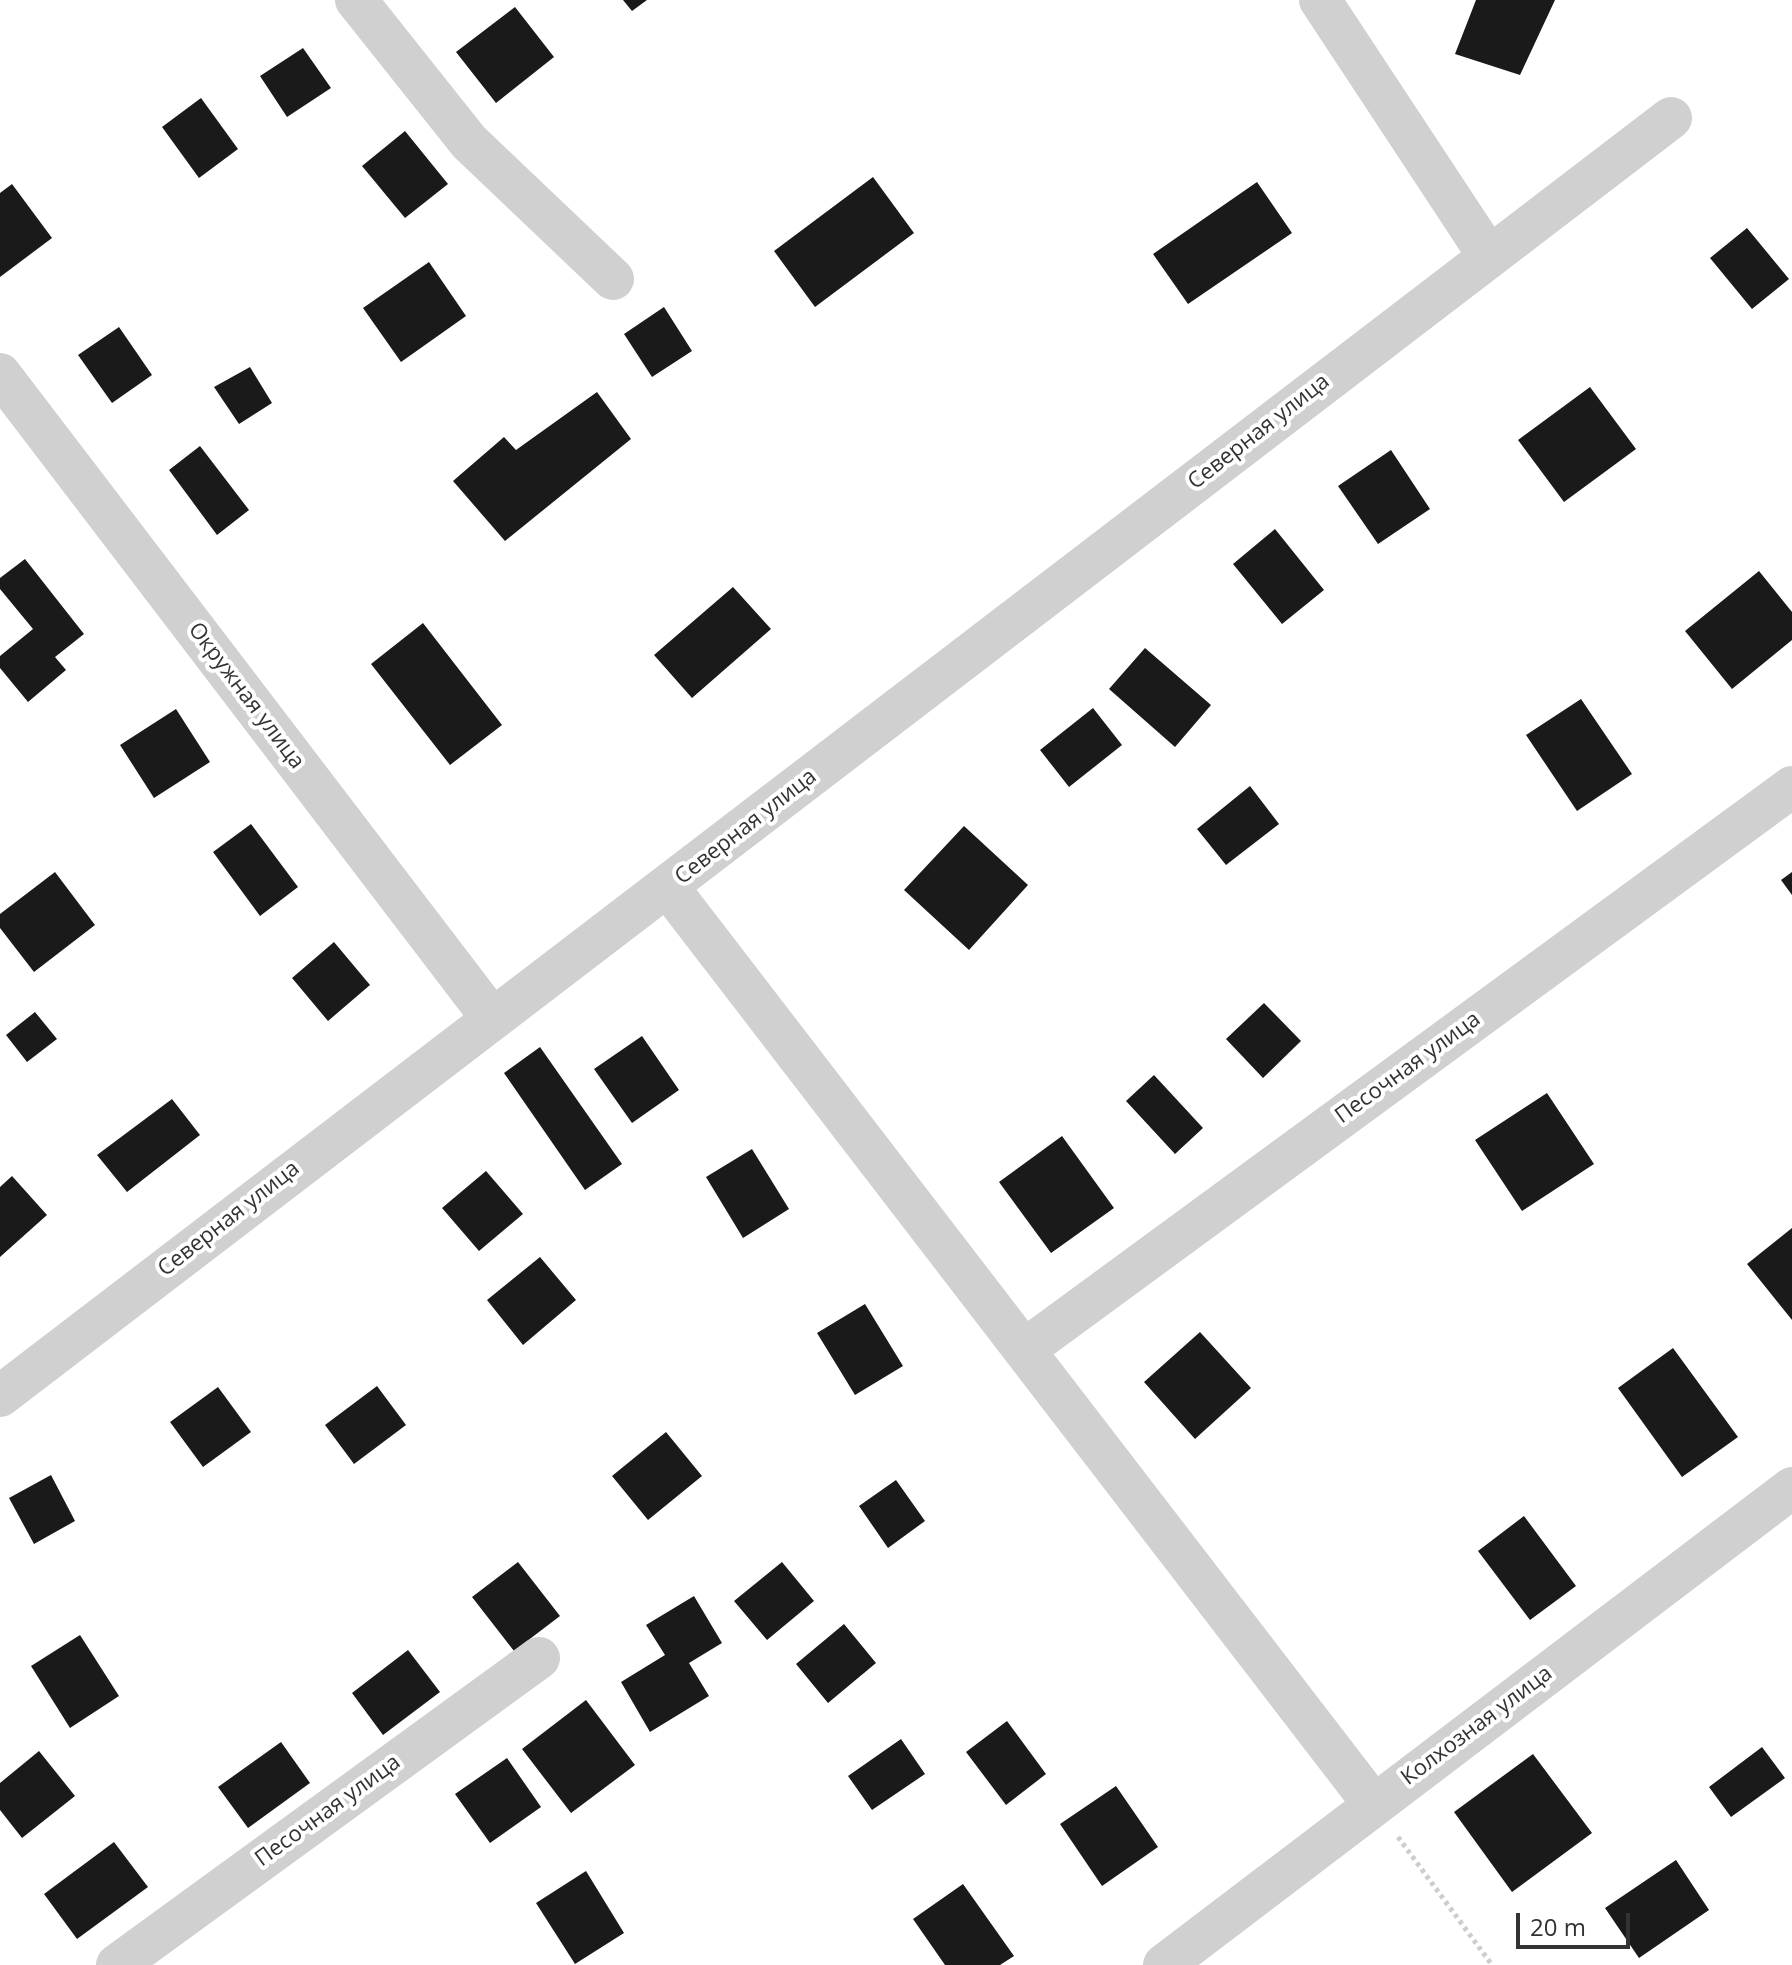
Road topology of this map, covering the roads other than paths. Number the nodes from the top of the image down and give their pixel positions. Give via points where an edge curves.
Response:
1 (356, 0) edge
2 (1320, 0) edge
3 (1671, 118) dead end
4 (1488, 255) junction
5 (613, 279) dead end
6 (0, 374) edge
7 (1792, 787) edge
8 (668, 887) junction
9 (491, 1017) junction
10 (1024, 1350) junction
11 (0, 1396) edge
12 (1792, 1488) edge
13 (539, 1658) dead end
14 (1374, 1805) junction
15 (117, 1965) edge
16 (1164, 1965) edge

1 - 5 street via 469,142
2 - 4 street
3 - 4 street, Северная улица
4 - 8 street, Северная улица
6 - 9 street, Окружная улица
7 - 10 street, Песочная улица
8 - 9 street, Северная улица
8 - 10 street
9 - 11 street, Северная улица
10 - 14 street
12 - 14 street, Колхозная улица
13 - 15 street, Песочная улица
14 - 16 street, Колхозная улица

